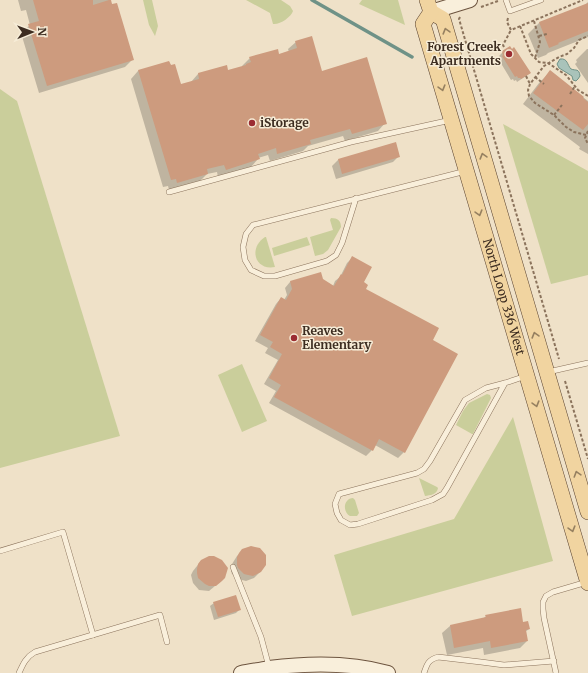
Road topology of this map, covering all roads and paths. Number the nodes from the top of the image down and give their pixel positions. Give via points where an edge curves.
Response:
1 (506, 0) edge
2 (541, 0) edge
3 (583, 0) edge
4 (498, 1) dead end
5 (579, 1) edge
6 (474, 4) edge
7 (429, 6) edge
8 (510, 11) junction
9 (461, 14) dead end
10 (534, 21) junction
11 (520, 26) junction
12 (511, 30) junction
13 (547, 34) dead end
14 (539, 36) junction
15 (588, 36) edge
16 (504, 47) dead end
17 (535, 58) junction
18 (548, 63) junction
19 (526, 76) dead end
20 (535, 77) junction
21 (530, 84) junction
22 (544, 84) dead end
23 (575, 86) junction
24 (570, 94) dead end
25 (588, 96) edge
26 (562, 105) dead end
27 (554, 116) junction
28 (452, 120) junction
29 (588, 131) edge
30 (586, 135) junction
31 (588, 144) edge
32 (467, 170) junction
33 (169, 192) dead end
34 (356, 198) junction
35 (559, 359) dead end
36 (588, 363) edge
37 (546, 372) junction
38 (527, 375) junction
39 (565, 381) dead end
40 (506, 383) junction
41 (588, 458) edge
42 (588, 512) edge
43 (0, 551) edge
44 (233, 567) dead end
45 (588, 582) edge
46 (93, 635) junction
47 (167, 642) dead end
48 (554, 661) junction
49 (269, 668) junction
50 (19, 673) edge
51 (241, 673) edge
52 (388, 673) edge
53 (424, 673) edge
54 (556, 673) edge

1 - 8 lane
2 - 8 lane
3 - 5 path
4 - 6 path
5 - 10 path
6 - 7 street
7 -> 28 main road, North Loop 336 West via 423,24
37 -> 7 main road, North Loop 336 West via 443,19
8 - 12 path via 507,22
9 - 35 path via 459,18
10 - 11 path
10 - 14 path
11 - 12 path
11 - 17 path
12 - 16 path via 502,45
13 - 14 path
14 - 17 path via 540,42
15 - 18 path via 579,40 567,54
17 - 18 path via 539,62
18 - 20 path
18 - 23 path via 566,75
19 - 21 path
20 - 21 path
20 - 22 path
21 - 27 path via 529,96
23 - 24 path
23 - 25 path
26 - 27 path
27 - 30 path via 574,132
28 - 32 main road, North Loop 336 West
28 - 33 lane via 350,142
29 - 30 path
30 - 31 path
32 - 34 lane
32 -> 38 main road, North Loop 336 West
34 - 34 lane via 253,224 246,234 243,247 245,260 251,270 264,276 275,276 327,261 336,255
36 - 37 lane
37 - 38 main road
42 -> 37 main road, North Loop 336 West
38 - 40 lane
38 -> 45 main road, North Loop 336 West
39 - 41 path
40 - 40 lane via 486,388 464,400 424,469 339,494 335,504 341,520 358,524 432,500 442,494 448,488
43 - 46 lane via 63,532
44 - 49 lane via 261,637
45 - 48 lane via 553,592 546,596 543,602
46 - 47 lane via 160,615
46 - 50 lane via 32,654 25,660
48 - 53 lane via 504,665 438,657 431,659
48 - 54 lane
49 - 51 street
49 - 52 street via 318,664 360,667

